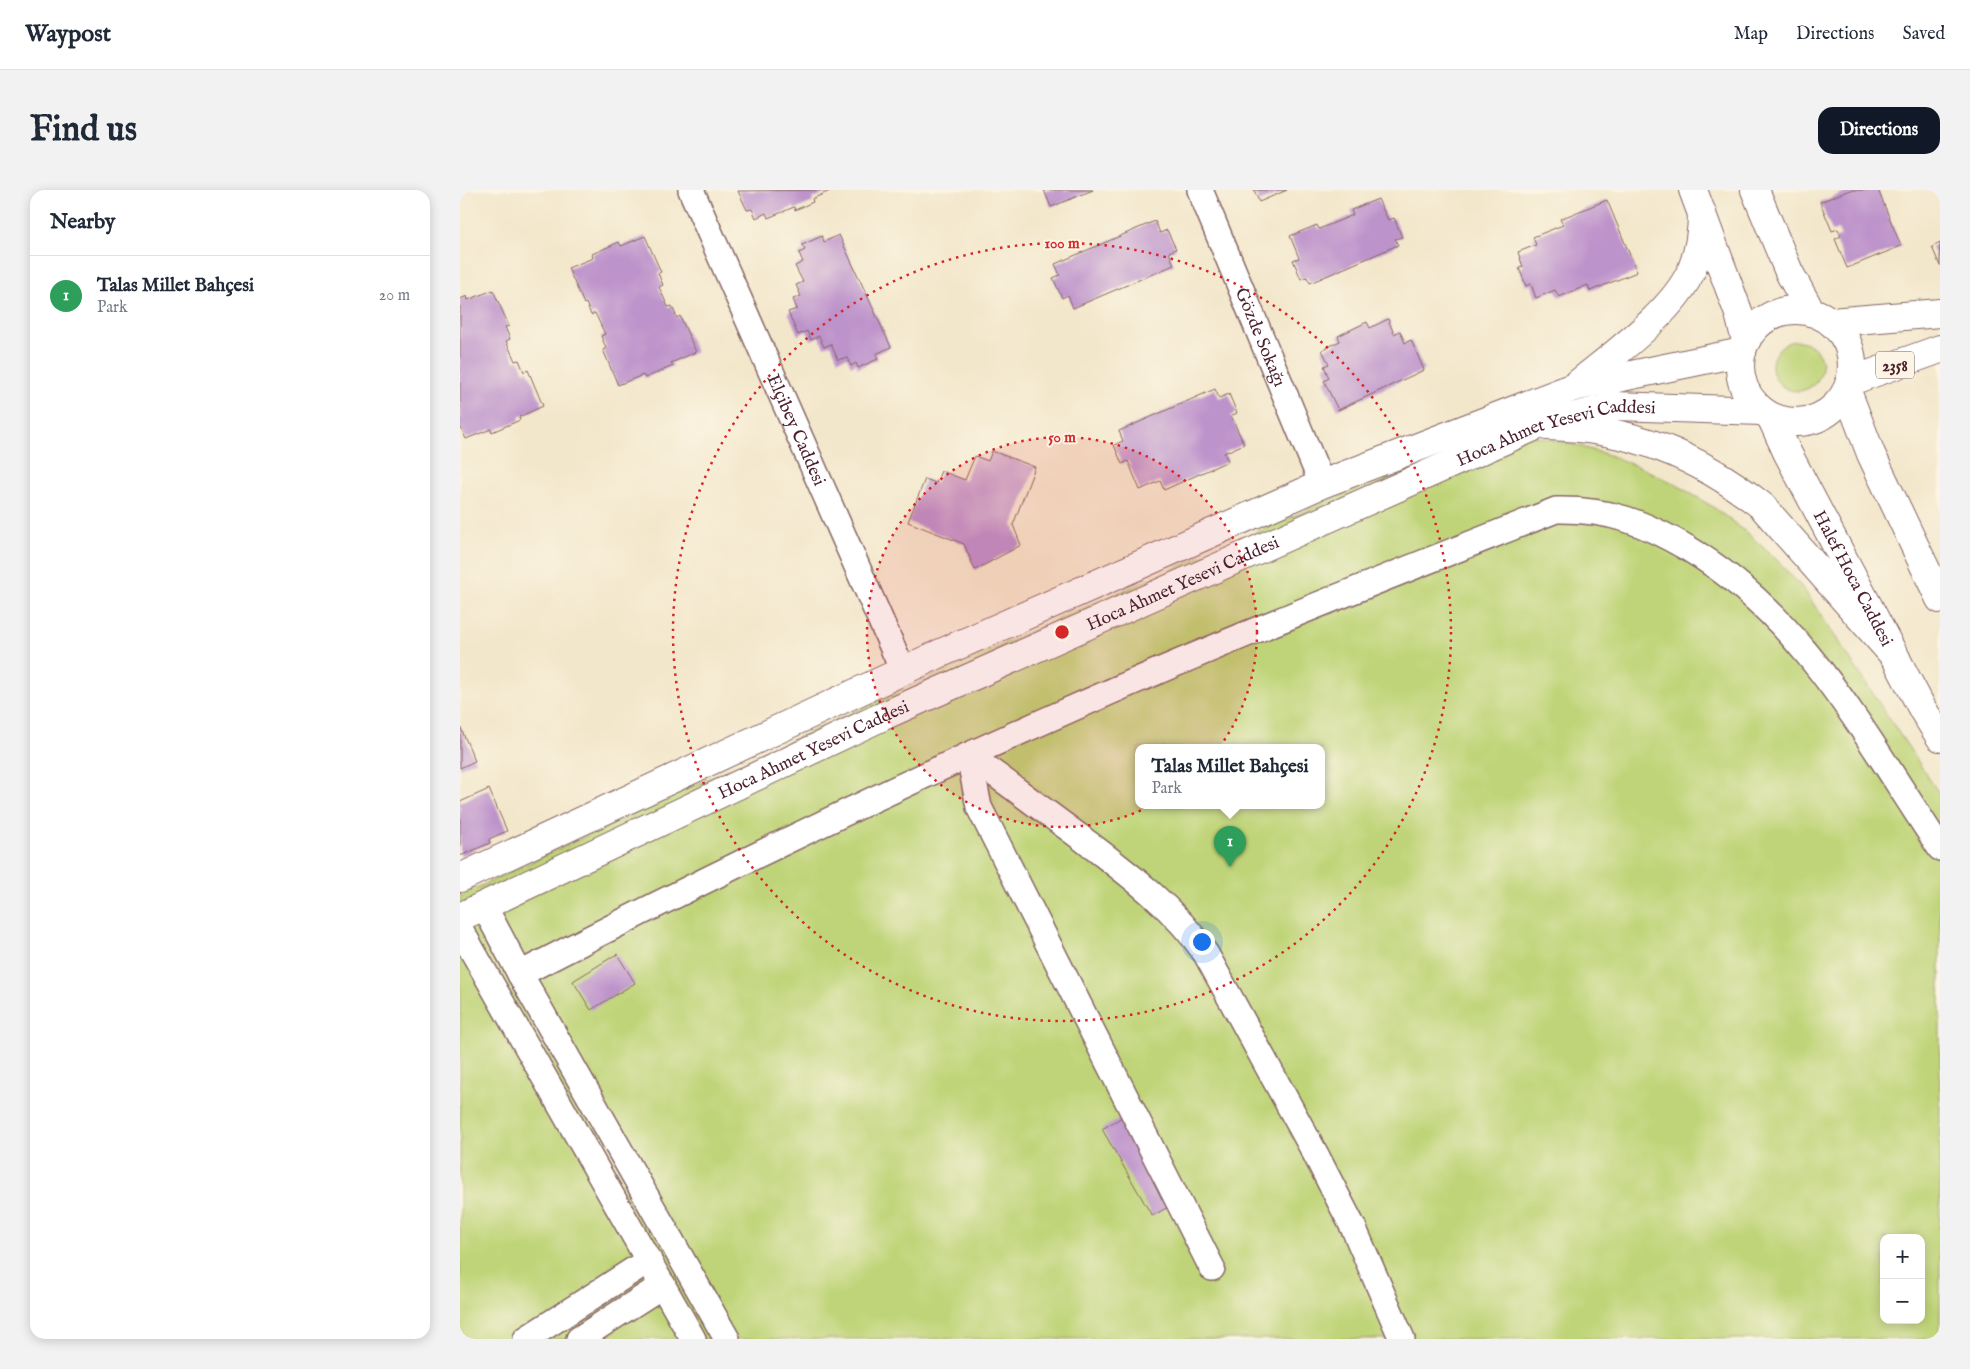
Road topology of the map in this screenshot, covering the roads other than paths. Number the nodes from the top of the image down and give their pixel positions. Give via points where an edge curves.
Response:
1 (691, 190) edge
2 (1200, 190) edge
3 (1755, 190) edge
4 (1698, 202) edge
5 (1940, 313) edge
6 (1821, 317) junction
7 (1744, 347) junction
8 (1940, 349) edge
9 (1849, 386) junction
10 (1574, 387) junction
11 (1767, 414) junction
12 (1536, 426) junction
13 (1322, 484) junction
14 (1940, 599) edge
15 (1896, 658) junction
16 (903, 670) junction
17 (1940, 736) edge
18 (969, 755) junction
19 (1940, 848) edge
20 (460, 878) edge
21 (472, 911) edge
22 (460, 929) edge
23 (520, 974) junction
24 (649, 1260) junction
25 (1212, 1268) dead end
26 (663, 1285) junction
27 (526, 1339) edge
28 (579, 1339) edge
29 (693, 1339) edge
30 (727, 1339) edge
31 (1402, 1339) edge

1 - 16 street, Elçibey Caddesi
2 - 13 street, Gözde Sokağı
3 - 6 main road via 1789,272
4 - 7 main road via 1739,314
4 - 10 main road via 1702,232 1692,270 1682,287 1649,324
5 - 6 main road
6 - 7 main road via 1800,310 1778,313 1760,324
6 - 9 main road via 1842,334 1850,349
7 - 10 main road, Hoca Ahmet Yesevi Caddesi
7 - 11 main road via 1740,362 1743,384 1747,394
8 - 9 main road, 2358
9 - 11 main road via 1833,409 1814,420 1792,423
9 - 14 main road via 1871,454
10 - 13 main road, Hoca Ahmet Yesevi Caddesi
11 - 12 main road, Hoca Ahmet Yesevi Caddesi via 1615,406
11 - 15 main road, Halef Hoca Caddesi
12 - 15 main road via 1572,426 1643,440 1677,453 1736,486 1762,506
12 - 21 main road, Hoca Ahmet Yesevi Caddesi via 890,713
13 - 16 main road, Hoca Ahmet Yesevi Caddesi
15 - 17 main road, Halef Hoca Caddesi
16 - 20 main road, Hoca Ahmet Yesevi Caddesi
18 - 19 street via 1354,591 1556,510 1582,509 1626,518 1672,539 1722,571 1772,614 1843,700
18 - 23 street via 783,842
18 - 25 street via 979,807
18 - 31 street via 1115,864 1163,903 1193,935 1358,1237
21 - 23 street
22 - 24 street
23 - 30 street
24 - 26 street
24 - 27 street
26 - 28 street
26 - 29 street

